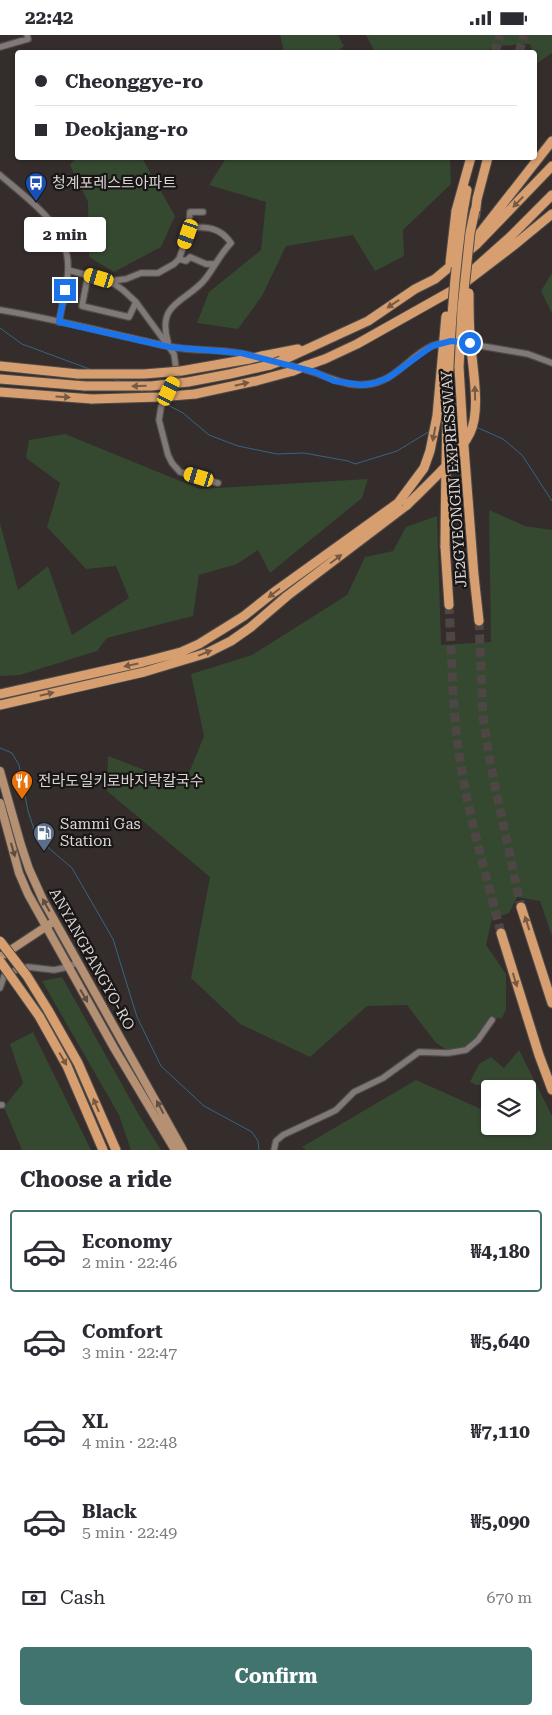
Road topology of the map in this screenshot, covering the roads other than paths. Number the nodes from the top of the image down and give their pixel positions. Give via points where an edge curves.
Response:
1 (27, 35) edge
2 (0, 47) edge
3 (552, 141) edge
4 (471, 160) edge
5 (487, 160) edge
6 (552, 167) edge
7 (0, 175) edge
8 (552, 195) edge
9 (475, 210) junction
10 (459, 211) junction
11 (203, 212) dead end
12 (552, 214) edge
13 (190, 227) junction
14 (179, 259) junction
15 (215, 264) junction
16 (68, 269) junction
17 (88, 275) junction
18 (110, 281) junction
19 (415, 289) junction
20 (136, 302) junction
21 (427, 304) junction
22 (0, 310) edge
23 (59, 322) junction
24 (318, 345) junction
25 (169, 347) junction
26 (552, 363) edge
27 (0, 366) edge
28 (179, 373) junction
29 (0, 379) edge
30 (0, 392) edge
31 (36, 395) junction
32 (0, 397) edge
33 (218, 483) dead end
34 (403, 504) junction
35 (449, 605) tunnel mouth
36 (479, 621) tunnel mouth
37 (0, 694) edge
38 (0, 705) edge
39 (0, 771) edge
40 (0, 803) edge
41 (522, 907) tunnel mouth
42 (55, 921) junction
43 (47, 926) junction
44 (501, 933) tunnel mouth
45 (0, 941) edge
46 (0, 959) edge
47 (78, 962) junction
48 (68, 967) junction
49 (2, 976) edge
50 (0, 988) edge
51 (552, 1003) edge
52 (492, 1020) dead end
53 (552, 1090) edge
54 (103, 1150) edge
55 (116, 1150) edge
56 (175, 1150) edge
57 (183, 1150) edge
58 (274, 1150) edge

1 - 2 street via 28,39
3 - 19 highway via 480,233
4 - 10 highway, JE2GYEONGIN EXPRESSWAY
5 - 9 highway, JE2GYEONGIN EXPRESSWAY
6 -> 19 highway via 477,244 435,279
7 - 16 street via 59,232 66,246
8 - 21 highway via 473,270
34 -> 9 highway, bridge via 454,458 471,432 475,392 468,288
9 - 36 highway, JE2GYEONGIN EXPRESSWAY, bridge via 470,233 459,367
10 -> 34 highway, bridge via 437,416 424,468
10 - 35 highway, JE2GYEONGIN EXPRESSWAY, bridge via 447,387 445,546
11 - 13 street via 190,212
12 - 21 highway via 462,285
13 - 14 street
13 - 15 street via 209,227 227,237 231,243
14 - 15 street via 186,261 190,257
14 - 18 street via 158,273 142,273
15 - 25 street via 205,279 170,310 165,333
16 - 17 street
16 - 23 street
17 - 18 street
17 - 20 street via 82,307 129,317
18 - 20 street
19 -> 24 highway via 368,321
20 - 25 street
31 -> 21 highway, bridge via 142,398 195,394 256,381 325,359
22 - 23 street
23 - 25 street
24 - 28 highway, bridge
24 -> 29 highway, bridge via 270,365 230,375 151,386 85,386
25 - 26 street via 241,353 315,372 334,381 362,385 388,378 425,350 451,341 528,354
25 - 28 street
27 - 28 highway, bridge via 78,374
28 - 33 street, bridge via 161,407 159,420 168,455 180,472
30 - 31 highway
31 - 32 highway
34 -> 37 highway via 199,644 143,662
38 -> 34 highway via 144,672 207,653 251,627
42 -> 39 main road, ANYANGPANGYO-RO via 29,869
40 -> 43 main road, ANYANGPANGYO-RO via 28,894
51 -> 41 highway
42 - 43 main road
42 - 47 main road, ANYANGPANGYO-RO
43 - 46 main road
43 - 48 main road, ANYANGPANGYO-RO
44 -> 53 highway
55 -> 45 highway, bridge via 78,1063 27,976
46 -> 54 highway, bridge via 39,1016 67,1066
47 - 48 street
57 -> 47 main road, ANYANGPANGYO-RO
48 - 49 street via 54,970 28,967
48 -> 56 main road, ANYANGPANGYO-RO
49 - 50 street
52 - 58 street via 478,1040 466,1050 419,1052 383,1078 354,1092 336,1110 283,1135 276,1141

